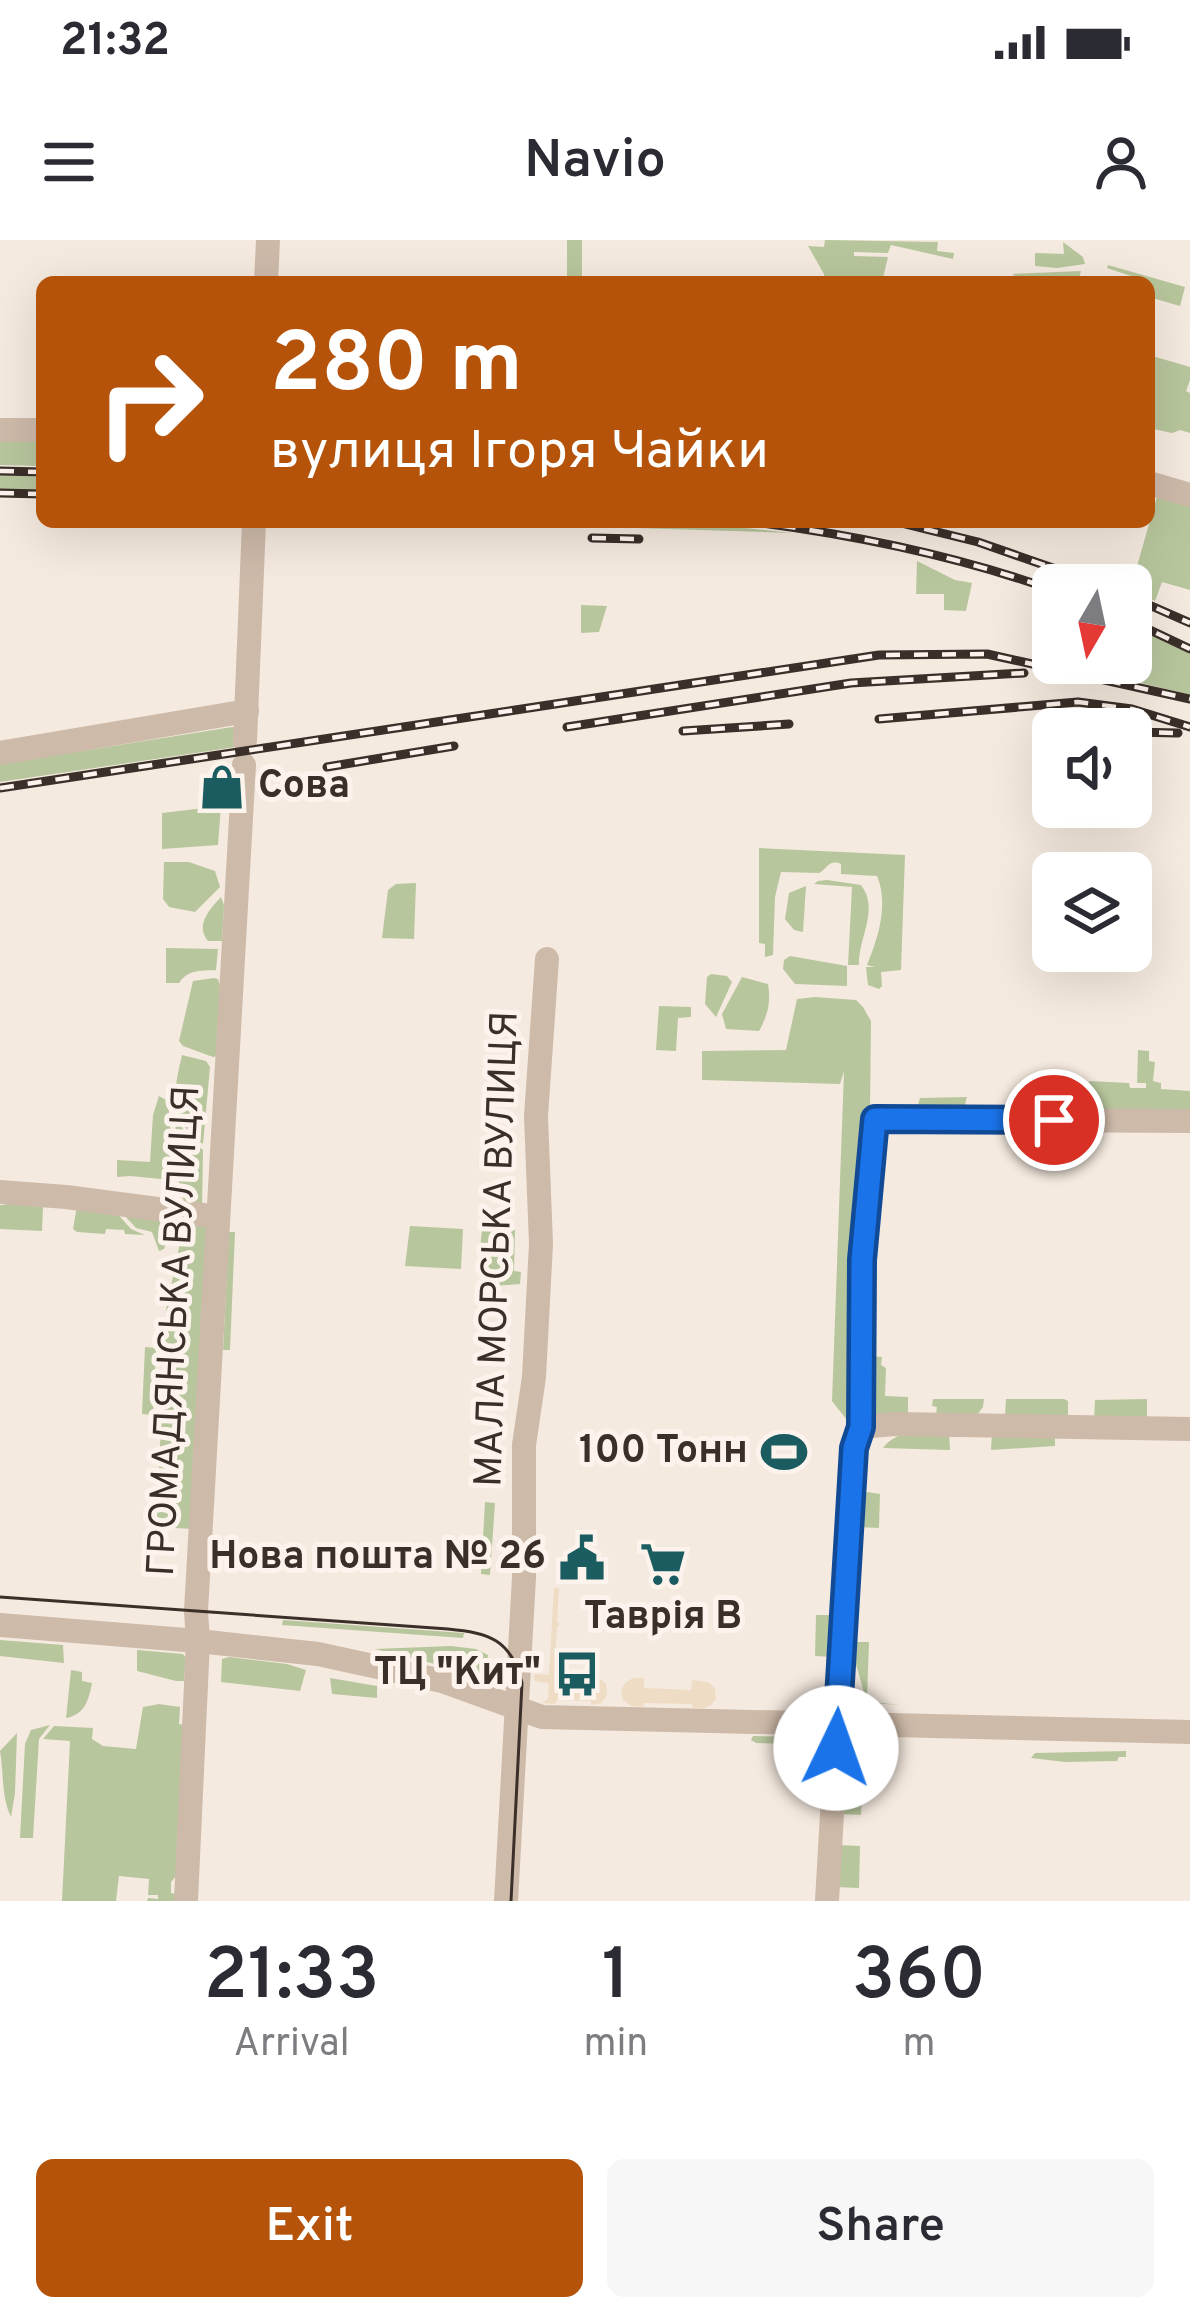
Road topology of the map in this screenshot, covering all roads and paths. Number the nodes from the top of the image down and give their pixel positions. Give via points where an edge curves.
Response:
1 (268, 240) edge
2 (266, 276) edge
3 (0, 430) edge
4 (36, 430) edge
5 (1155, 485) edge
6 (1190, 495) edge
7 (254, 528) edge
8 (247, 711) junction
9 (0, 753) edge
10 (548, 959) dead end
11 (1190, 1120) edge
12 (0, 1192) edge
13 (218, 1216) junction
14 (861, 1427) junction
15 (1190, 1429) edge
16 (0, 1625) edge
17 (198, 1641) junction
18 (518, 1710) junction
19 (837, 1725) junction
20 (1190, 1732) edge
21 (186, 1901) edge
22 (506, 1901) edge
23 (827, 1901) edge

1 - 2 street
3 - 4 street
5 - 6 street
7 - 8 street, ГРОМАДЯНСЬКА ВУЛИЦЯ
8 - 9 street
8 - 13 street, ГРОМАДЯНСЬКА ВУЛИЦЯ
10 - 18 street, МАЛА МОРСЬКА ВУЛИЦЯ
11 - 14 street via 875,1119 862,1260
12 - 13 street
13 - 17 street, ГРОМАДЯНСЬКА ВУЛИЦЯ
14 - 15 street
14 - 19 street
16 - 17 street
17 - 18 street via 383,1666
17 - 21 street, ГРОМАДЯНСЬКА ВУЛИЦЯ
18 - 19 street via 555,1718
18 - 22 street, МАЛА МОРСЬКА ВУЛИЦЯ
19 - 20 street
19 - 23 street

